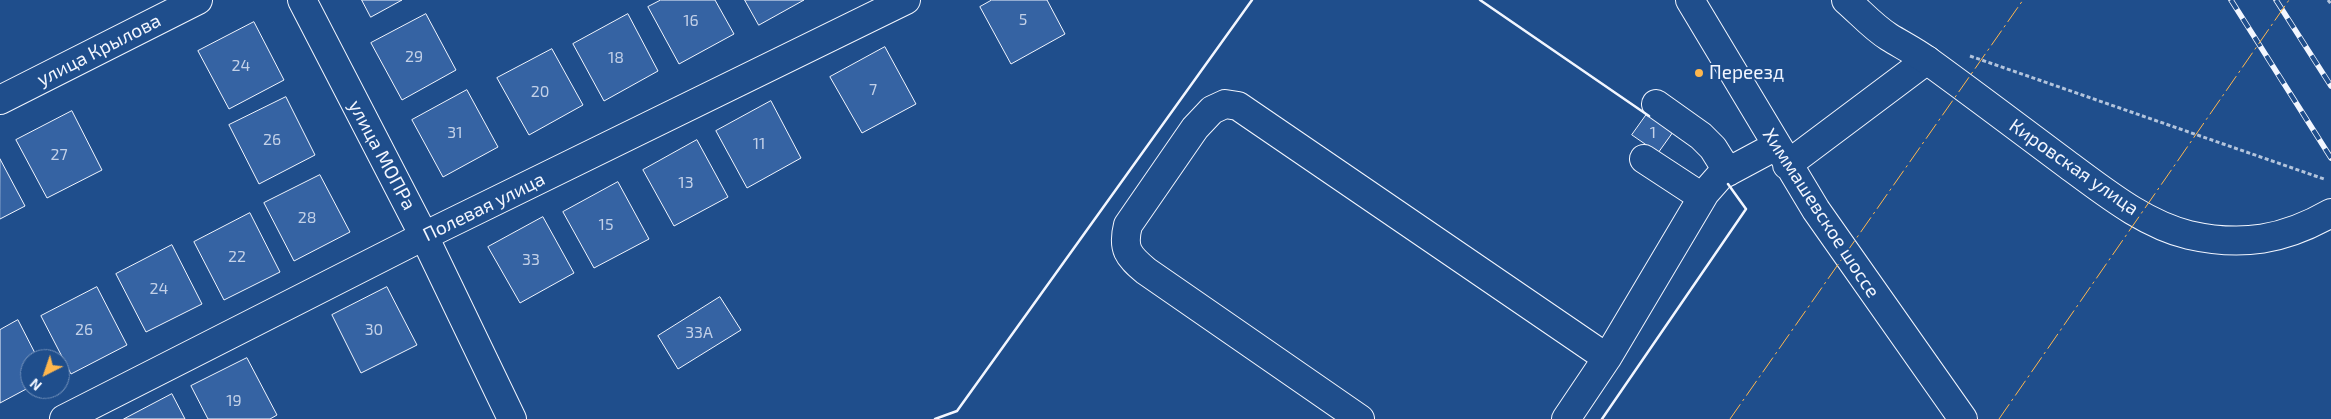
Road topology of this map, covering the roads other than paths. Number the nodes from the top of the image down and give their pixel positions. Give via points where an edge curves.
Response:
1 (198, 0) edge
2 (302, 0) edge
3 (906, 0) edge
4 (1690, 0) edge
5 (1846, 0) edge
6 (1927, 60) junction
7 (0, 100) edge
8 (1656, 104) dead end
9 (1782, 156) junction
10 (1644, 159) dead end
11 (1728, 172) junction
12 (1702, 197) junction
13 (2331, 212) edge
14 (424, 236) junction
15 (1607, 358) junction
16 (64, 419) edge
17 (512, 419) edge
18 (1360, 419) edge
19 (1566, 419) edge
20 (1963, 419) edge

1 - 7 street, улица Крылова
2 - 14 street, улица МОПРа
3 - 14 street, Полевая улица
4 - 9 street, Химмашевское шоссе
5 - 6 street, Кировская улица via 1887,36
6 - 9 street
6 - 13 street, Кировская улица via 2098,187 2166,228 2236,242 2256,241 2292,231
8 - 11 street via 1701,136
9 - 11 street
9 - 20 street, Химмашевское шоссе via 1816,210
10 - 12 street
11 - 12 street via 1720,176
12 - 15 street
14 - 16 street, Полевая улица
14 - 17 street, улица МОПРа
15 - 18 street via 1238,106 1225,104 1212,110 1195,128 1128,225 1127,251 1146,271
15 - 19 street

